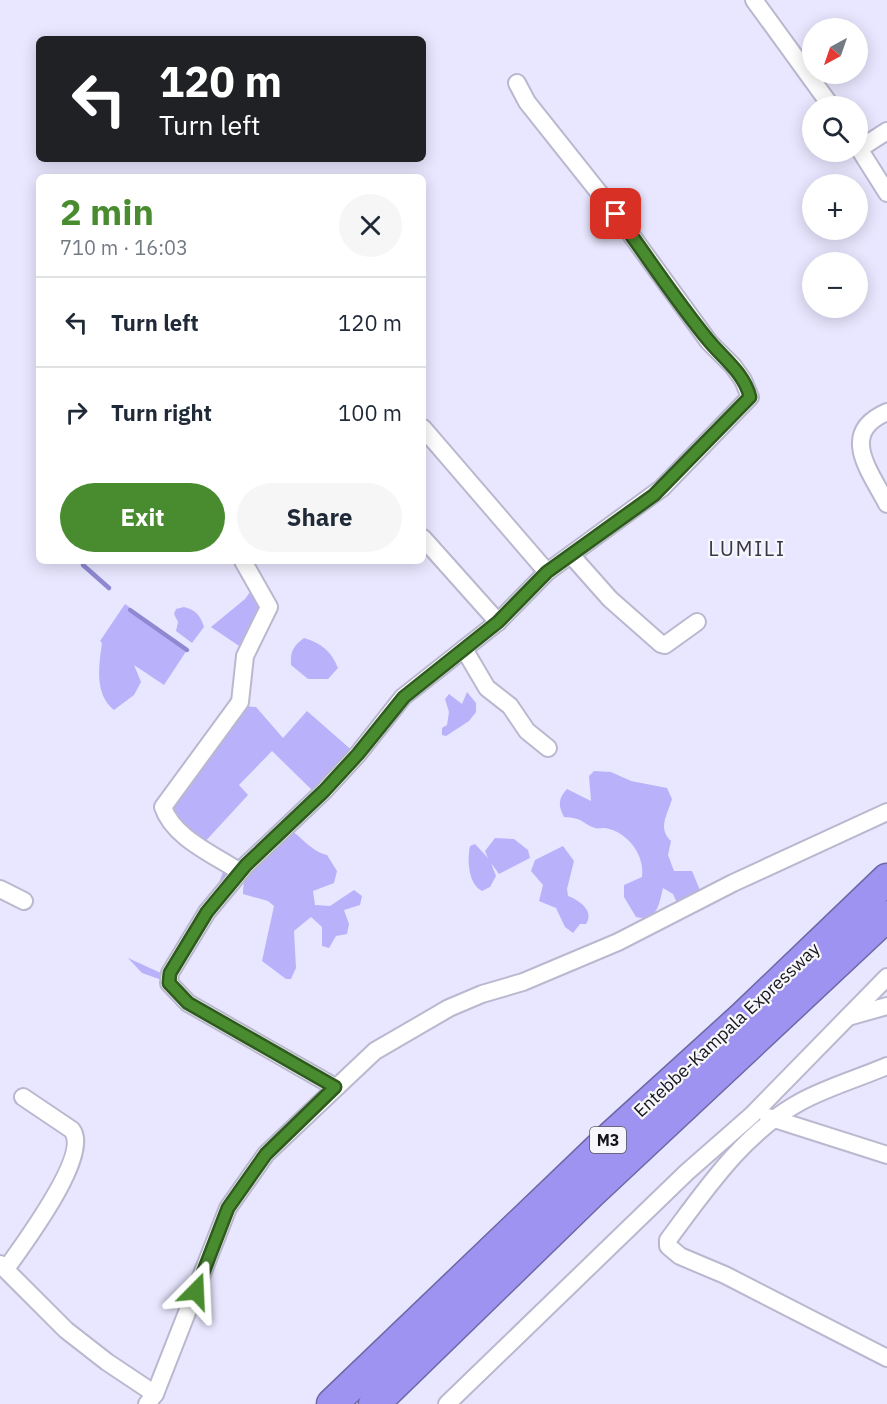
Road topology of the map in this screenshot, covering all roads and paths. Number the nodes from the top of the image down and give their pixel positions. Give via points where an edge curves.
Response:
1 (754, 0) edge
2 (517, 83) dead end
3 (824, 96) edge
4 (887, 131) edge
5 (868, 143) edge
6 (868, 162) edge
7 (887, 193) edge
8 (887, 412) edge
9 (426, 431) edge
10 (887, 504) edge
11 (426, 540) edge
12 (571, 555) junction
13 (245, 564) edge
14 (547, 572) junction
15 (498, 622) junction
16 (697, 622) dead end
17 (464, 649) junction
18 (548, 748) dead end
19 (887, 812) edge
20 (240, 872) junction
21 (887, 879) edge
22 (0, 889) edge
23 (24, 901) dead end
24 (887, 916) edge
25 (887, 977) edge
26 (887, 1006) edge
27 (845, 1018) junction
28 (887, 1066) edge
29 (335, 1087) junction
30 (23, 1096) dead end
31 (752, 1115) junction
32 (775, 1118) junction
33 (887, 1155) edge
34 (3, 1267) edge
35 (887, 1358) edge
36 (151, 1399) edge
37 (332, 1404) edge
38 (374, 1404) edge
39 (447, 1404) edge

1 - 3 street
2 - 12 street via 527,102 616,214 709,342 733,366 750,397 662,488
4 - 5 street
6 - 7 street
8 - 10 street via 872,418 860,442
9 - 14 street
11 - 15 street
12 - 14 street
12 - 16 street via 653,641 665,645
13 - 20 street via 269,608 245,656 240,702 163,807 175,828
14 - 15 street
15 - 17 street
17 - 18 street via 487,688 510,706 527,731
17 - 20 street via 404,697 324,791
19 - 29 street via 618,942 449,1008 375,1051
20 - 29 street via 207,912 170,973 169,983 188,1003
21 - 37 highway, Entebbe-Kampala Expressway / M3
22 - 23 street
24 - 38 highway, Entebbe-Kampala Expressway / M3 via 591,1193
25 - 27 street
26 - 27 street
27 - 31 street
28 - 32 street via 802,1101
29 - 36 street via 266,1154 228,1208
30 - 34 street via 72,1130 76,1147 64,1179
31 - 32 street
31 - 39 street via 687,1172
32 - 33 street
32 - 35 street via 726,1164 668,1240 668,1246 680,1256
34 - 36 street via 66,1330

